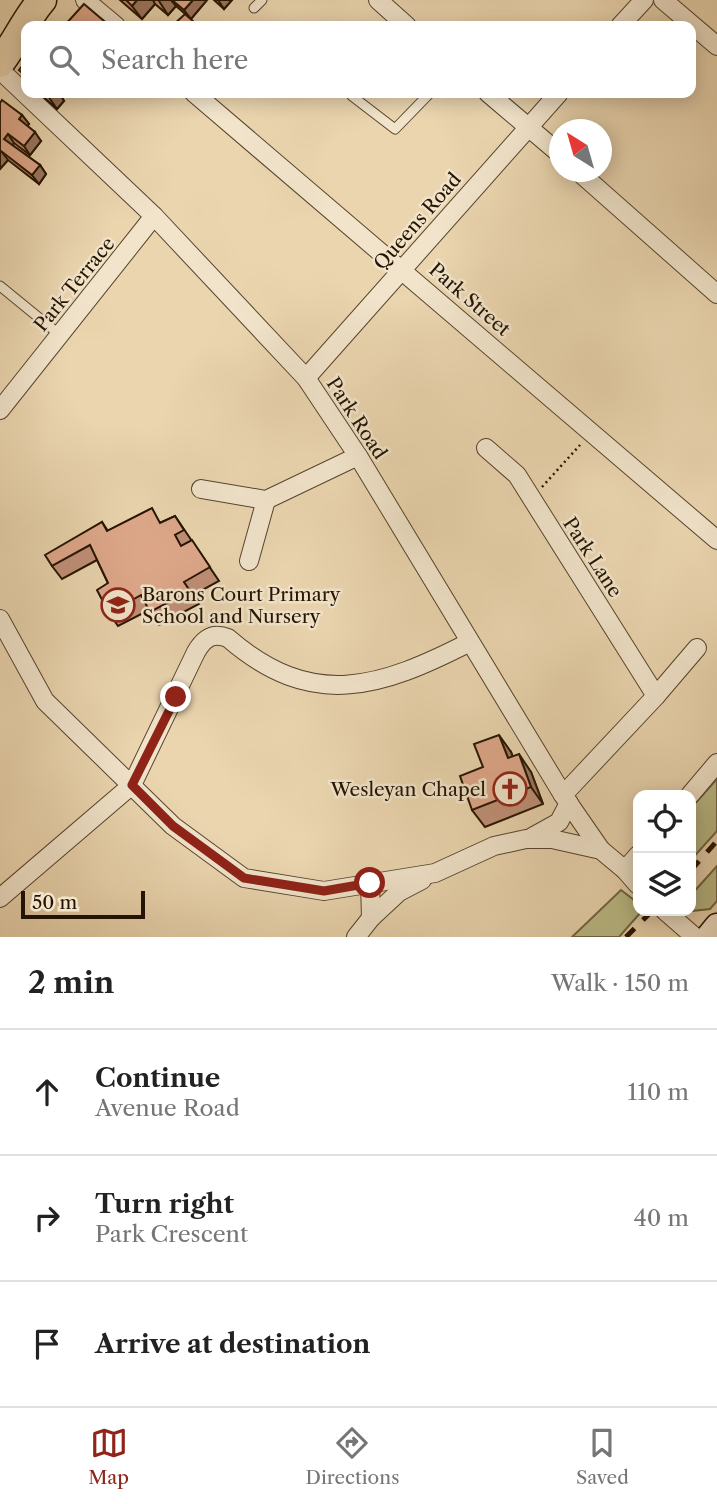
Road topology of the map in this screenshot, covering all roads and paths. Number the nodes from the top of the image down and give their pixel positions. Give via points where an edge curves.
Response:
1 (42, 0) edge
2 (60, 0) edge
3 (85, 0) edge
4 (261, 0) edge
5 (378, 0) edge
6 (644, 0) edge
7 (663, 0) edge
8 (254, 8) dead end
9 (25, 21) edge
10 (41, 21) edge
11 (110, 21) edge
12 (401, 21) edge
13 (625, 21) edge
14 (688, 21) edge
15 (696, 28) edge
16 (21, 30) edge
17 (717, 46) edge
18 (13, 47) edge
19 (0, 70) edge
20 (21, 90) edge
21 (30, 98) edge
22 (200, 98) edge
23 (355, 98) edge
24 (425, 98) edge
25 (494, 98) edge
26 (554, 98) edge
27 (528, 127) junction
28 (549, 145) edge
29 (590, 182) edge
30 (154, 216) junction
31 (403, 270) junction
32 (0, 286) edge
33 (717, 294) edge
34 (60, 335) junction
35 (306, 377) junction
36 (0, 410) edge
37 (592, 432) junction
38 (486, 448) dead end
39 (359, 456) junction
40 (201, 489) dead end
41 (529, 498) junction
42 (266, 500) junction
43 (717, 540) edge
44 (248, 561) dead end
45 (0, 619) edge
46 (470, 642) junction
47 (697, 648) dead end
48 (656, 696) junction
49 (717, 763) edge
50 (132, 785) junction
51 (694, 790) edge
52 (566, 799) junction
53 (526, 839) junction
54 (601, 850) junction
55 (435, 873) junction
56 (631, 877) edge
57 (370, 883) junction
58 (0, 898) edge
59 (672, 917) edge
60 (371, 918) junction
61 (717, 926) edge
62 (356, 937) edge
63 (695, 937) edge
64 (708, 937) edge

1 - 9 main road
2 - 10 main road
3 - 11 street
4 - 8 lane
5 - 12 street
6 - 13 street
7 - 14 street
15 - 17 street
16 - 18 main road
19 - 20 street, Park Road
21 - 30 street, Park Road
22 - 31 street, Park Street
23 - 24 lane via 395,129
25 - 27 street
26 - 27 street, Queens Road
27 - 28 street
27 - 31 street, Queens Road
29 - 33 street
30 - 34 street, Park Terrace
30 - 35 street, Park Road
31 - 35 street, Queens Road
31 - 37 street, Park Street
32 - 34 lane
34 - 36 street, Park Terrace
35 - 39 street, Park Road
37 - 41 path
37 - 43 street, Park Street
38 - 41 street, Park Lane via 517,475
39 - 42 street
39 - 46 street, Park Road
40 - 42 street
41 - 48 street, Park Lane
42 - 44 street
45 - 50 street via 45,701
46 - 50 street via 370,683 327,687 289,677 228,638 211,636 196,652
46 - 52 street, Park Road
47 - 48 street
48 - 52 street
49 - 51 street
50 - 57 street via 173,826 244,878 324,891
50 - 58 street
52 - 53 street via 552,828
52 - 54 street, Park Road
53 - 54 street via 566,841
53 - 55 street via 494,846
54 - 56 street
55 - 57 street
55 - 60 street via 399,892
57 - 60 street
59 - 63 street
60 - 62 street
61 - 64 street

